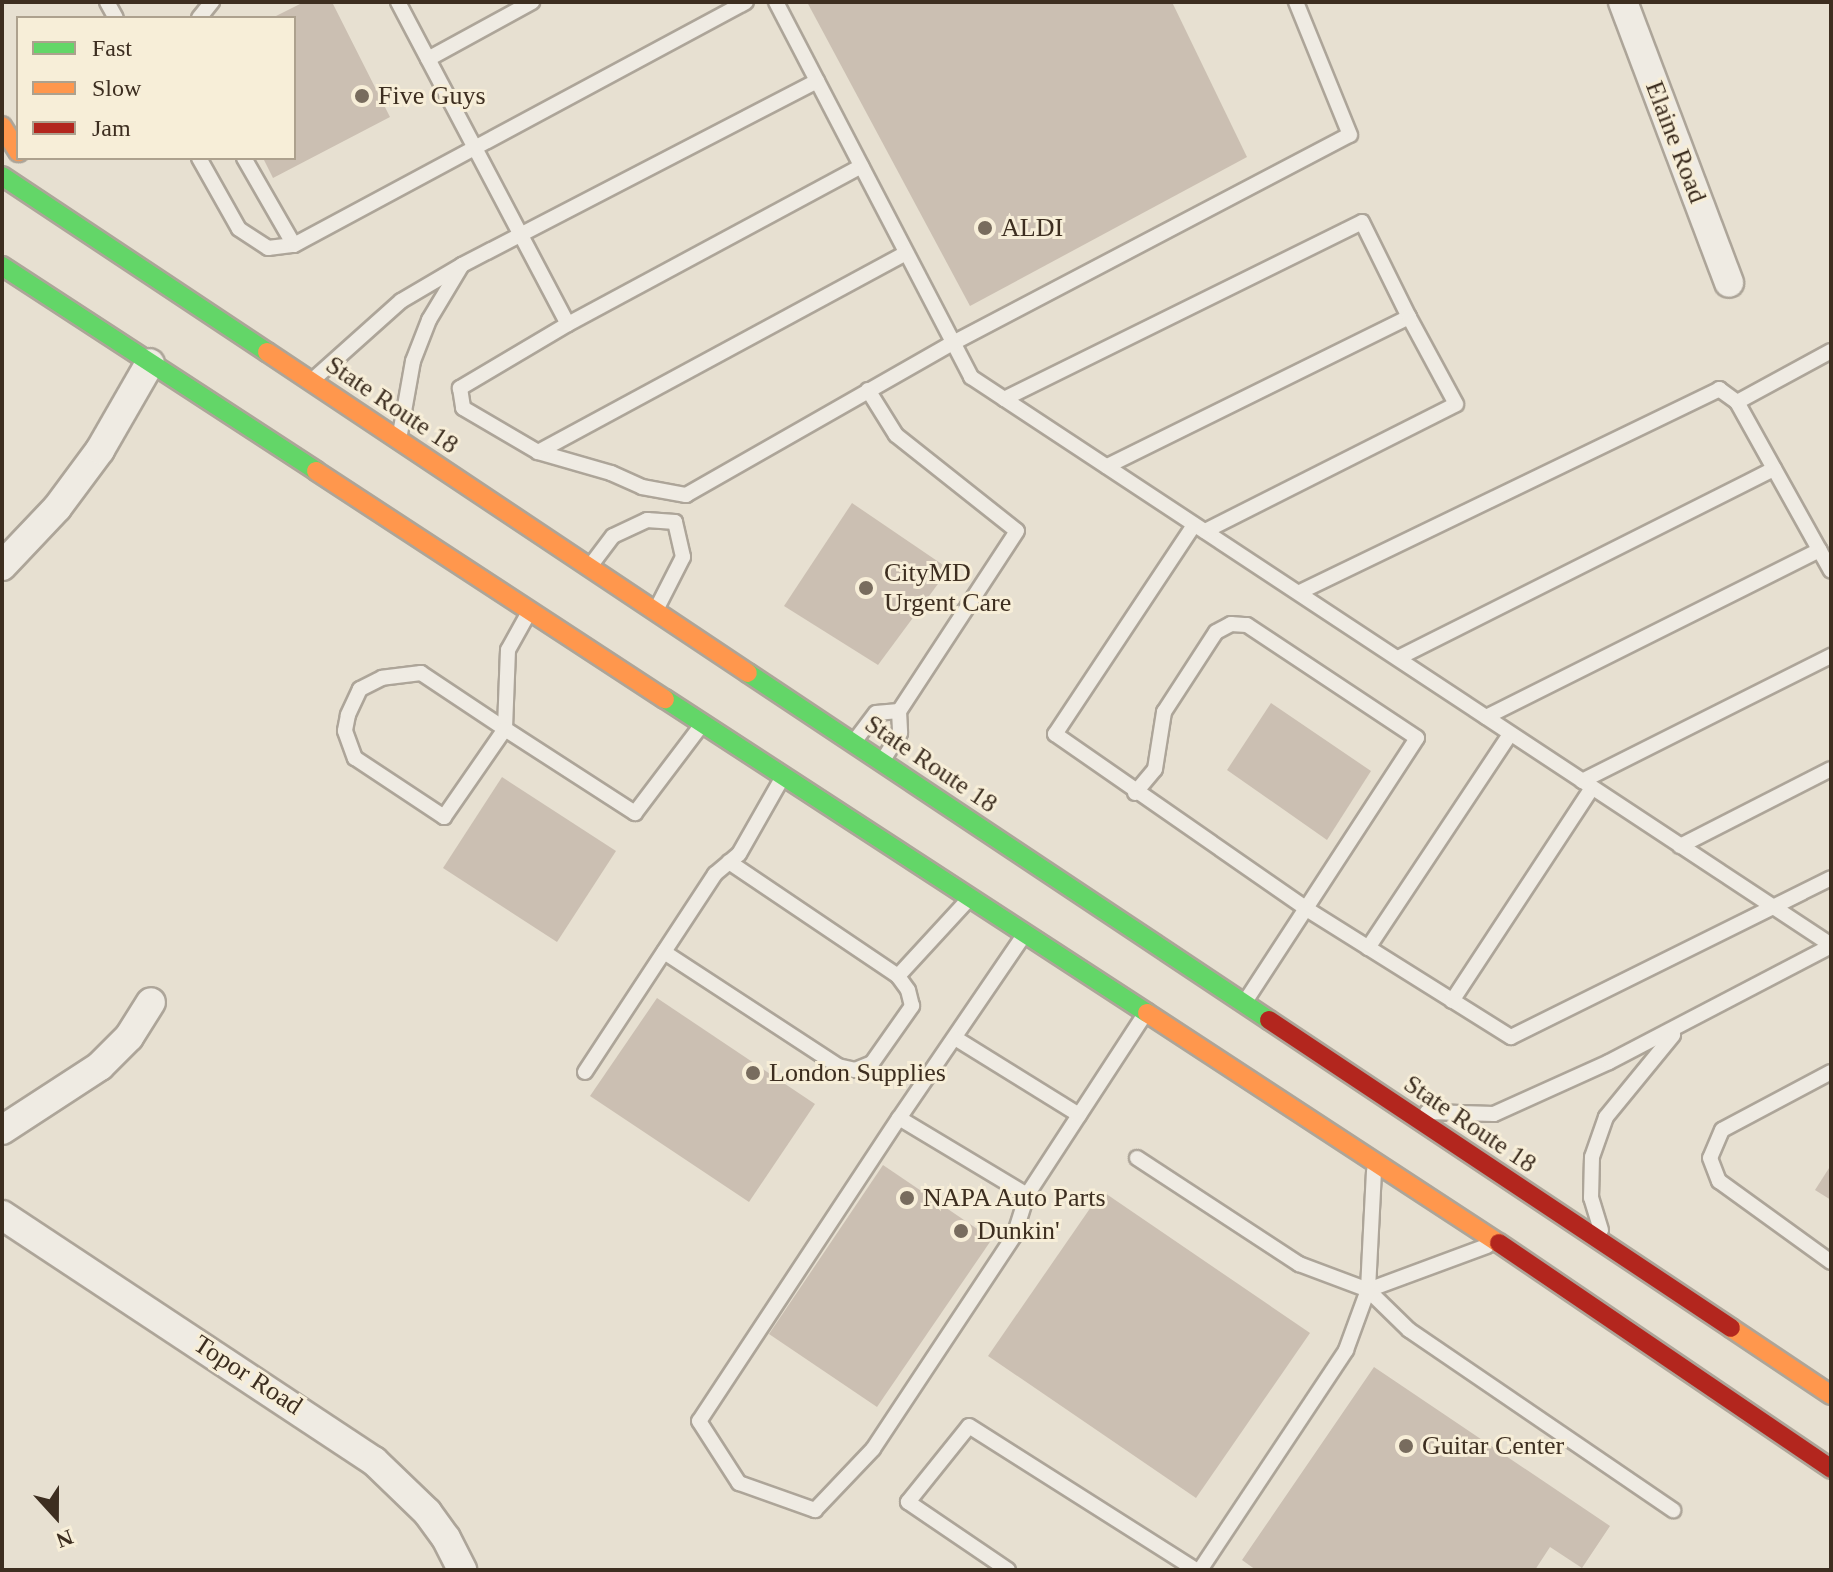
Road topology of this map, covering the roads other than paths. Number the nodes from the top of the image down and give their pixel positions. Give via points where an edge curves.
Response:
1 (398, 2) edge
2 (532, 2) edge
3 (746, 2) edge
4 (776, 2) edge
5 (1296, 2) edge
6 (1623, 2) edge
7 (428, 59) junction
8 (817, 81) junction
9 (2, 126) edge
10 (474, 148) junction
11 (16, 149) edge
12 (23, 160) edge
13 (200, 160) edge
14 (245, 160) edge
15 (861, 166) junction
16 (2, 176) edge
17 (53, 211) junction
18 (518, 234) junction
19 (294, 245) junction
20 (906, 253) junction
21 (462, 265) junction
22 (2, 266) edge
23 (1729, 283) dead end
24 (1409, 317) junction
25 (568, 324) junction
26 (953, 343) junction
27 (1831, 351) edge
28 (150, 363) junction
29 (310, 382) junction
30 (868, 390) junction
31 (1004, 399) junction
32 (1737, 402) junction
33 (399, 442) junction
34 (538, 452) junction
35 (1107, 466) junction
36 (1774, 469) junction
37 (686, 495) junction
38 (675, 522) junction
39 (1200, 528) junction
40 (1819, 550) junction
41 (2, 566) edge
42 (589, 567) junction
43 (1831, 571) edge
44 (1300, 592) junction
45 (530, 611) junction
46 (655, 612) junction
47 (1831, 656) edge
48 (1398, 658) junction
49 (899, 711) junction
50 (1486, 717) junction
51 (703, 724) junction
52 (505, 729) junction
53 (1510, 734) junction
54 (853, 744) junction
55 (881, 763) junction
56 (1831, 769) edge
57 (784, 777) junction
58 (1587, 784) junction
59 (1135, 793) junction
60 (1680, 846) junction
61 (729, 862) junction
62 (1831, 878) edge
63 (970, 898) junction
64 (1305, 908) junction
65 (1776, 909) junction
66 (1024, 934) junction
67 (1831, 946) edge
68 (1368, 948) junction
69 (664, 952) junction
70 (898, 976) junction
71 (1452, 1001) junction
72 (151, 1002) dead end
73 (1243, 1004) junction
74 (1145, 1013) junction
75 (1695, 1017) junction
76 (955, 1038) junction
77 (585, 1072) dead end
78 (1831, 1072) edge
79 (1404, 1111) junction
80 (1079, 1115) junction
81 (899, 1118) junction
82 (2, 1130) edge
83 (1137, 1158) dead end
84 (1375, 1162) junction
85 (1027, 1195) junction
86 (2, 1215) edge
87 (1497, 1242) junction
88 (1606, 1245) junction
89 (1831, 1262) edge
90 (1368, 1290) junction
91 (1831, 1395) edge
92 (1831, 1469) edge
93 (1673, 1510) dead end
94 (462, 1570) edge
95 (1008, 1570) edge
96 (1198, 1570) edge

1 - 7 lane
2 - 7 lane
3 - 10 lane
4 - 8 lane
5 - 26 lane via 1350,135
6 - 23 street, Elaine Road
7 - 10 lane
8 - 15 lane
8 - 18 lane
9 - 11 highway
10 - 18 lane
10 - 19 lane
12 - 17 highway
13 - 19 lane via 239,229 268,248
14 - 19 lane
15 - 20 lane
15 - 25 lane
16 - 17 highway, State Route 18
17 - 29 highway, State Route 18
18 - 21 lane
18 - 25 lane
20 - 26 lane
20 - 34 lane
21 - 29 lane via 401,301
21 - 33 lane via 429,320 413,361
22 - 28 highway
24 - 31 lane via 1362,222
24 - 35 lane
24 - 39 lane via 1456,404
25 - 34 lane via 460,388 463,408
26 - 30 lane
26 - 31 lane via 971,377
27 - 32 lane
28 - 41 street via 100,450 57,508
28 - 45 highway
29 - 33 highway, State Route 18
30 - 37 lane
30 - 49 lane via 896,435 1017,531
31 - 35 lane
32 - 36 lane
32 - 44 lane via 1719,389
33 - 42 highway, State Route 18
34 - 37 lane via 642,487
35 - 39 lane
36 - 40 lane
36 - 48 lane
37 - 38 lane
38 - 42 lane via 647,520 613,536
38 - 46 lane via 683,557
39 - 44 lane
39 - 59 lane via 1055,734
40 - 43 lane
40 - 50 lane
42 - 46 highway, State Route 18
44 - 48 lane
45 - 51 highway
45 - 52 lane via 508,650
46 - 54 highway, State Route 18
47 - 58 lane
48 - 50 lane
49 - 54 lane via 876,713
49 - 55 lane via 900,733
50 - 53 lane
51 - 52 lane via 635,813
51 - 57 highway
52 - 52 lane via 444,817 355,758 345,731 360,689 382,678 421,673
53 - 58 lane
53 - 68 lane
54 - 55 highway, State Route 18
55 - 73 highway, State Route 18
56 - 60 lane
57 - 61 lane via 739,854
57 - 63 highway
58 - 60 lane
58 - 71 lane
59 - 64 lane
59 - 64 lane via 1155,769 1164,712 1216,632 1231,624 1247,625 1417,738
60 - 65 lane
61 - 69 lane via 715,874
61 - 70 lane
62 - 65 lane
63 - 66 highway
63 - 70 lane
64 - 68 lane
64 - 73 lane
65 - 67 lane
65 - 71 lane via 1511,1037
66 - 74 highway
66 - 76 lane
67 - 75 lane
68 - 71 lane
69 - 70 lane via 838,1066 855,1070 872,1063 912,1006
69 - 77 lane
72 - 82 street via 129,1037 100,1066
73 - 79 highway, State Route 18
74 - 80 lane
74 - 84 highway
75 - 79 lane via 1494,1114
75 - 88 lane via 1662,1044 1606,1117 1592,1157 1591,1198
76 - 80 lane
76 - 81 lane
78 - 89 lane via 1722,1130 1710,1158 1719,1181
79 - 88 highway, State Route 18
80 - 85 lane
81 - 85 lane
81 - 85 lane via 699,1421 739,1483 815,1510 873,1449 1014,1236
83 - 90 lane via 1299,1264
84 - 87 highway
84 - 90 lane
86 - 94 street, Topor Road via 374,1461 427,1512
87 - 90 lane
87 - 92 highway
88 - 91 highway, State Route 18
90 - 93 lane via 1409,1330
90 - 96 lane via 1346,1350
95 - 96 lane via 908,1502 969,1426

